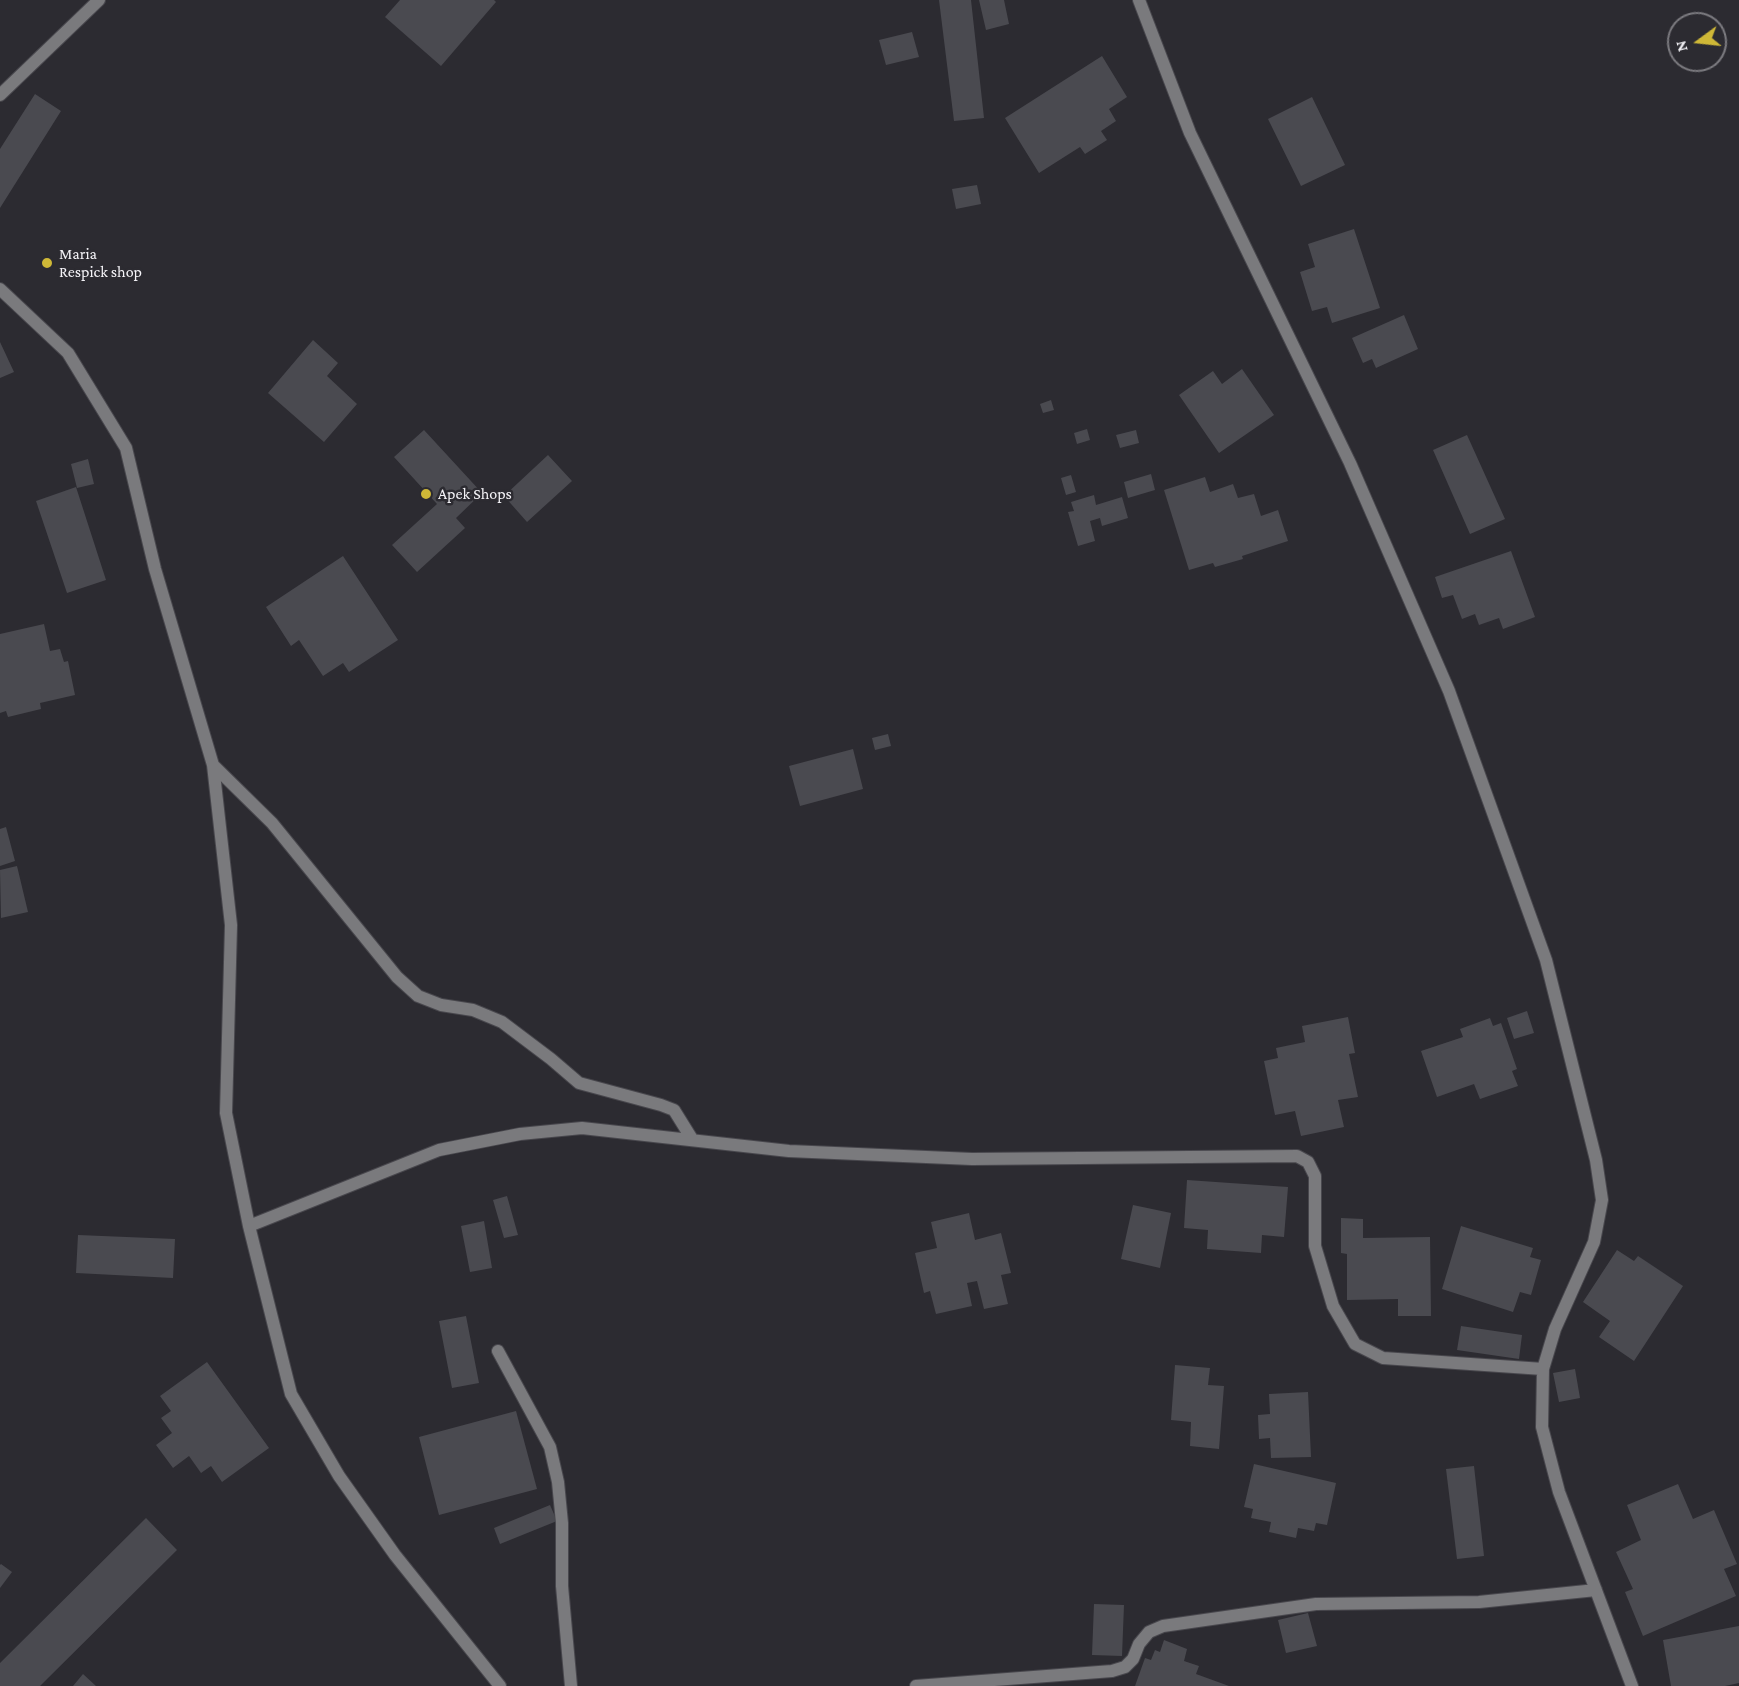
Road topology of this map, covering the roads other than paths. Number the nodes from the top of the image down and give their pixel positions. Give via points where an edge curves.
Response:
1 (99, 0) edge
2 (1139, 0) edge
3 (0, 95) edge
4 (0, 289) edge
5 (213, 765) junction
6 (692, 1139) junction
7 (249, 1226) junction
8 (498, 1351) dead end
9 (1543, 1368) junction
10 (1596, 1590) junction
11 (500, 1686) edge
12 (571, 1686) edge
13 (916, 1686) edge
14 (1632, 1686) edge

1 - 3 street
2 - 9 street via 1190,133 1350,463 1449,691 1546,960 1596,1160 1602,1200 1593,1242 1555,1329
4 - 5 street via 68,353 126,448 155,569
5 - 6 street via 272,823 396,976 418,996 502,1022 579,1083 674,1110
5 - 7 street via 231,925 226,1113
6 - 7 street via 582,1128 509,1136 439,1150
6 - 9 street via 789,1151 972,1159 1297,1156 1308,1162 1315,1176 1315,1246 1333,1306 1355,1344 1383,1358
7 - 11 street via 291,1394 339,1476 395,1555
8 - 12 street via 550,1447 558,1482
9 - 10 street via 1542,1427 1559,1492
10 - 13 street via 1479,1602 1316,1604 1163,1626 1149,1632 1125,1668 1112,1671
10 - 14 street

